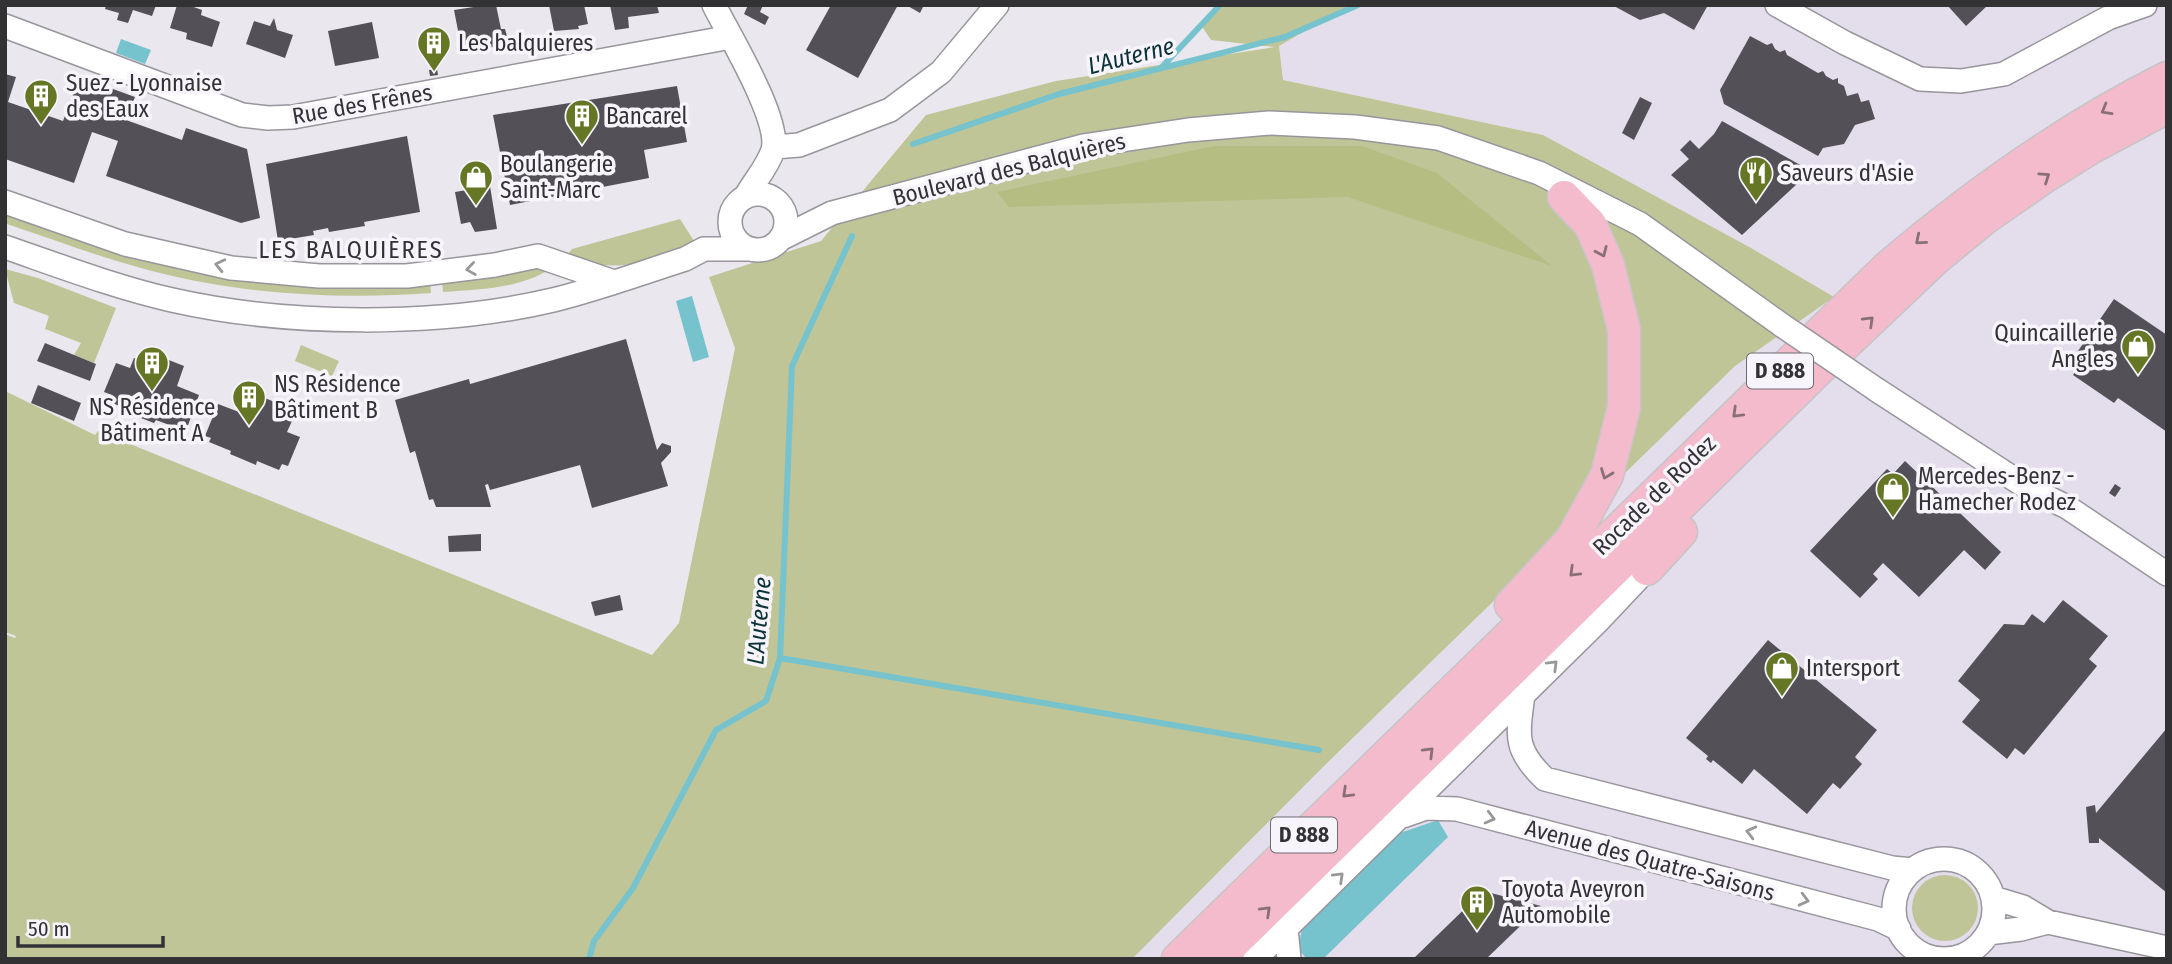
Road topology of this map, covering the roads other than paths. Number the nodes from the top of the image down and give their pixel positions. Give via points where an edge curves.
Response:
1 (714, 5) edge
2 (997, 5) edge
3 (1777, 5) edge
4 (2145, 5) edge
5 (5, 26) edge
6 (731, 37) junction
7 (2167, 78) edge
8 (2167, 107) edge
9 (1355, 127) junction
10 (774, 147) junction
11 (764, 172) junction
12 (746, 196) junction
13 (1564, 197) junction
14 (777, 201) junction
15 (5, 202) edge
16 (832, 213) junction
17 (730, 219) junction
18 (780, 239) junction
19 (5, 247) edge
20 (704, 249) junction
21 (751, 249) junction
22 (614, 282) junction
23 (1783, 326) junction
24 (1820, 368) junction
25 (2028, 488) junction
26 (1647, 569) joint
27 (2167, 573) edge
28 (2167, 590) edge
29 (1523, 694) junction
30 (1431, 711) junction
31 (1400, 817) junction
32 (1913, 870) junction
33 (1993, 898) junction
34 (2048, 922) junction
35 (1286, 929) junction
36 (1988, 933) junction
37 (1901, 943) edge
38 (2167, 948) edge
39 (1934, 958) edge
40 (1178, 959) edge
41 (1217, 959) edge
42 (1255, 959) edge
43 (1289, 959) edge

1 - 6 street
2 - 10 street via 941,72 890,110 799,145
3 - 4 street via 1920,79 1961,81 2004,74 2108,18
5 - 6 street, Rue des Frênes via 242,115 268,118
6 - 10 street via 770,116
7 -> 30 highway, Rocade de Rodez / D 888 via 2066,133 2000,177 1888,267
24 -> 8 highway, Rocade de Rodez / D 888 via 1985,218 2092,147
9 - 13 street, Boulevard des Balquières via 1450,155
9 - 16 street, Boulevard des Balquières via 1269,123 1083,146
9 - 23 street, Boulevard des Balquières via 1438,138 1539,173 1640,224
10 - 11 street
11 - 12 street
11 - 14 street
12 - 14 street via 760,194
12 - 17 street
13 - 23 street, Boulevard des Balquières via 1636,234
13 -> 30 highway via 1590,224 1608,265 1624,330 1624,407 1606,475 1572,539 1450,672
14 - 16 street, Boulevard des Balquières
14 - 18 street via 786,222
22 -> 15 street via 538,256 407,276 319,276 232,268 125,244
16 - 18 street, Boulevard des Balquières
17 - 20 street
17 - 21 street via 733,235
18 - 21 street via 767,248
19 - 22 street via 175,300 313,318 392,319 498,310
20 - 21 street
20 - 22 street
23 - 25 street, Boulevard des Balquières, bridge
24 - 26 highway
41 -> 24 highway, Rocade de Rodez / D 888
25 - 27 street, Boulevard des Balquières
25 - 28 street, Boulevard des Balquières via 2060,516
29 -> 26 street, Avenue des Quatre-Saisons
29 - 31 street, Avenue des Quatre-Saisons
32 -> 29 street via 1545,779 1527,762 1518,734
30 -> 40 highway, Rocade de Rodez / D 888
35 -> 31 street, Avenue des Quatre-Saisons
31 -> 37 street, Avenue des Quatre-Saisons via 1426,808 1457,809 1878,919
32 - 33 street via 1929,861 1962,862 1984,879
32 - 37 street via 1897,891 1895,917
33 - 34 street via 2023,907
33 - 36 street
34 - 36 street
34 - 38 street
35 - 42 street, Avenue des Quatre-Saisons
35 - 43 street
36 - 39 street via 1965,954
37 - 39 street

